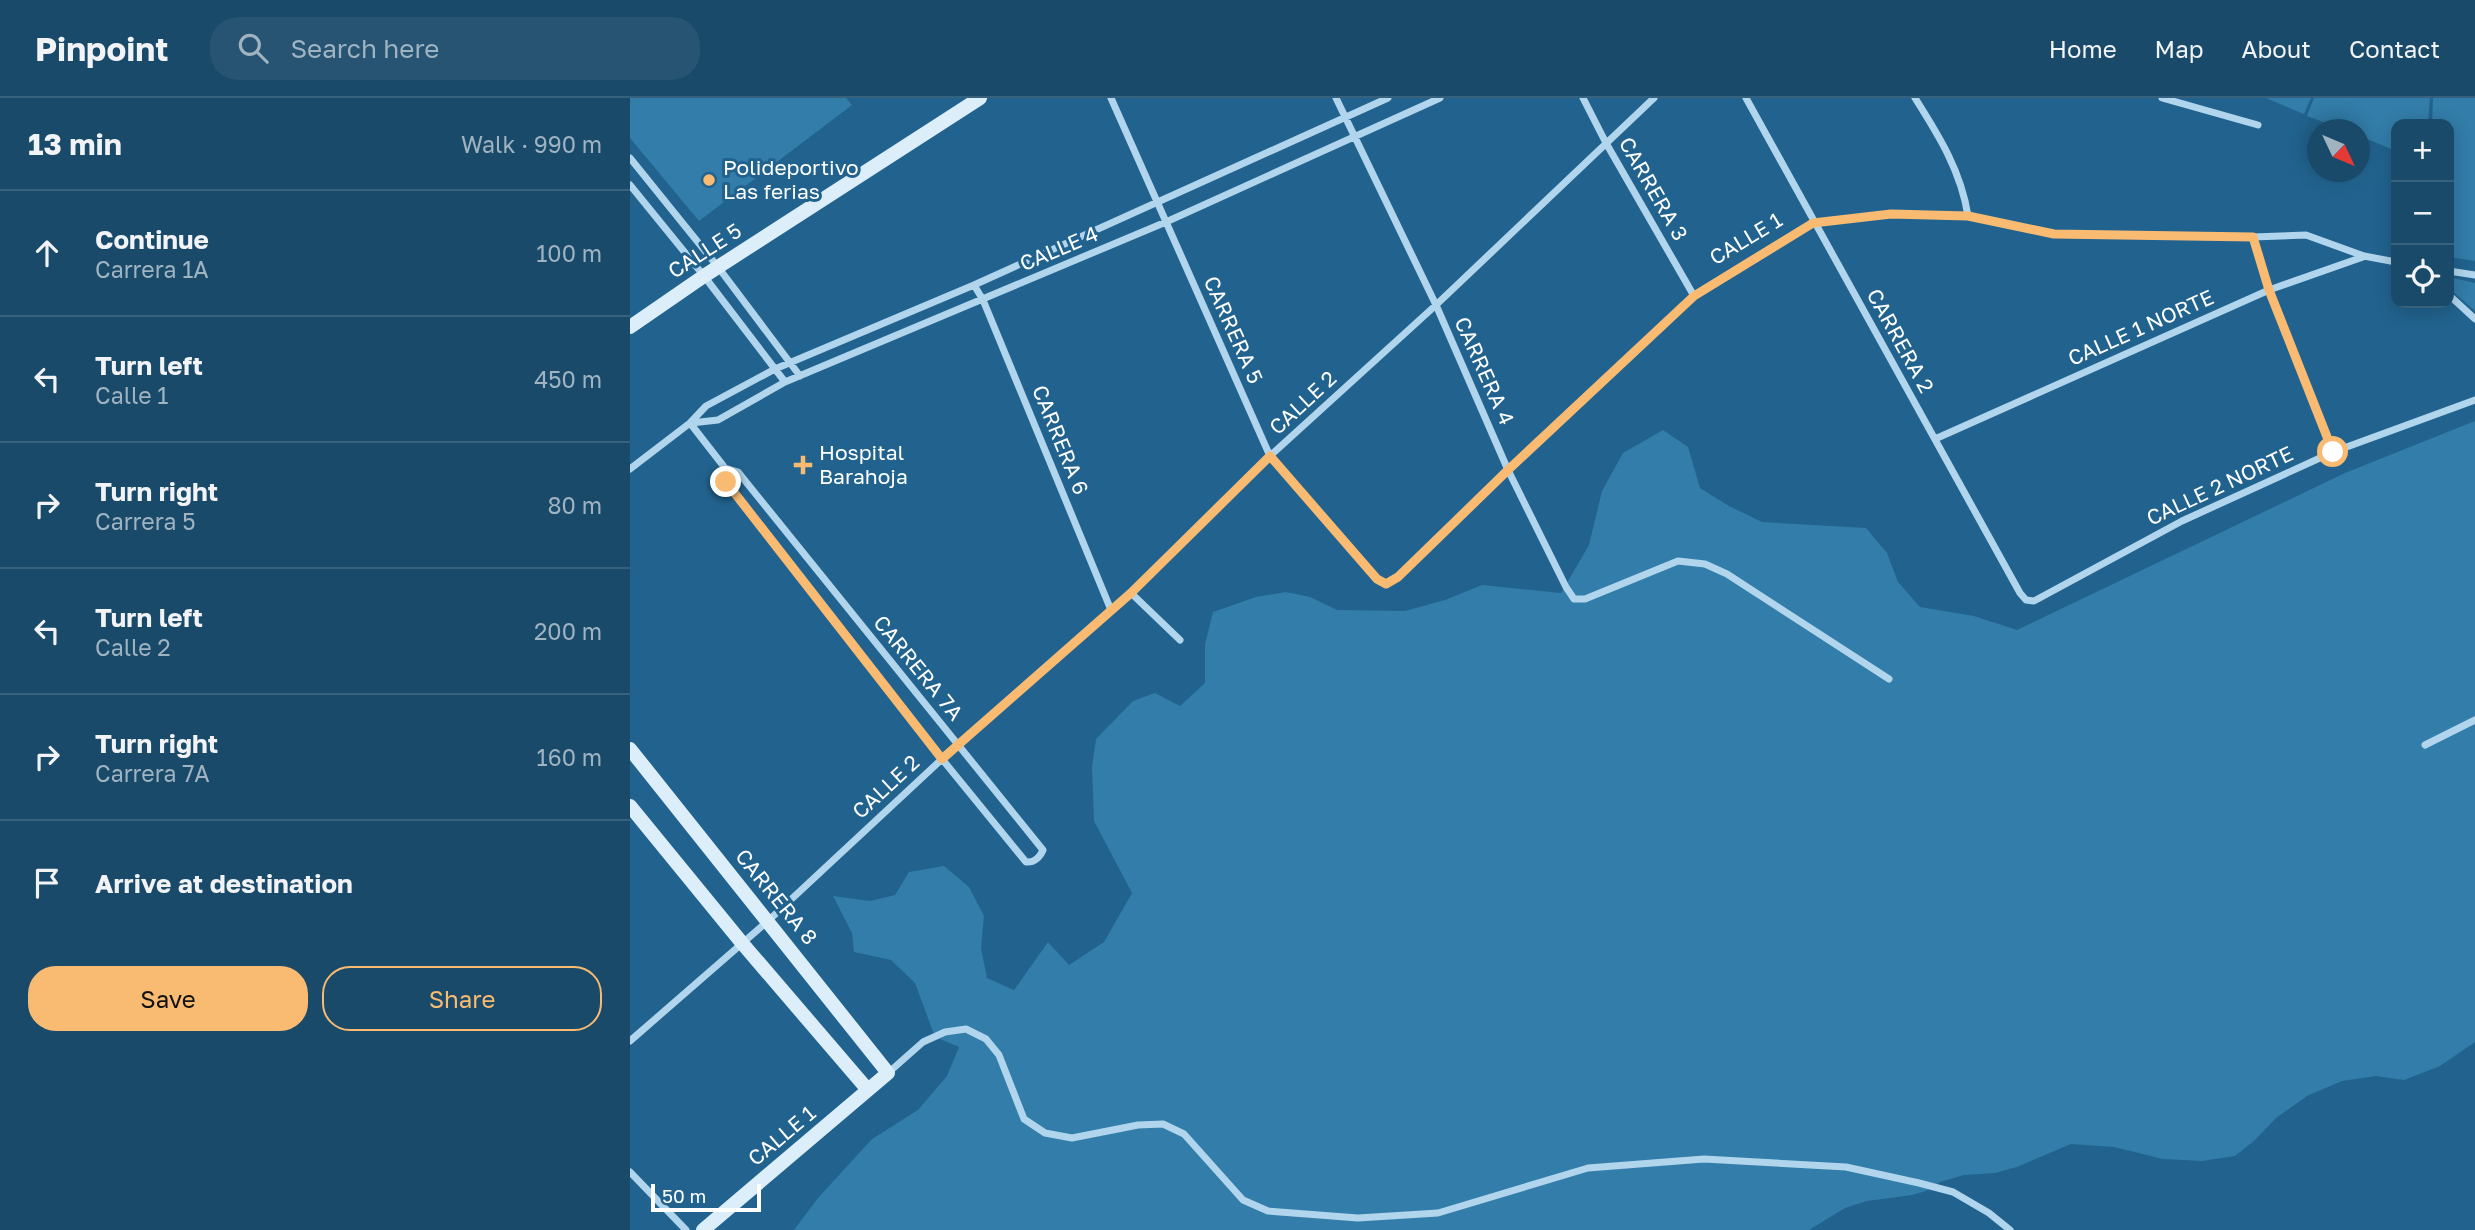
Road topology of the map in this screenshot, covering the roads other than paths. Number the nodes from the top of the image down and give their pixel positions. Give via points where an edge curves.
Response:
1 (980, 98) edge
2 (1111, 98) edge
3 (1336, 98) edge
4 (1388, 98) edge
5 (1440, 98) edge
6 (1583, 98) edge
7 (1654, 98) edge
8 (1746, 98) edge
9 (1915, 98) edge
10 (2162, 98) edge
11 (1345, 116) junction
12 (2258, 125) dead end
13 (1355, 138) junction
14 (1606, 143) junction
15 (630, 158) edge
16 (630, 185) edge
17 (1157, 202) junction
18 (1968, 216) junction
19 (1166, 222) junction
20 (1813, 223) junction
21 (2253, 237) junction
22 (2364, 256) junction
23 (2391, 261) edge
24 (718, 267) junction
25 (2454, 272) edge
26 (2475, 275) edge
27 (704, 276) junction
28 (974, 285) junction
29 (2269, 290) junction
30 (1694, 296) junction
31 (983, 300) junction
32 (2454, 300) edge
33 (1436, 305) junction
34 (2475, 319) edge
35 (630, 327) edge
36 (790, 363) junction
37 (775, 369) junction
38 (800, 376) junction
39 (785, 382) junction
40 (2475, 400) edge
41 (690, 423) junction
42 (1935, 439) junction
43 (2333, 452) junction
44 (1270, 456) junction
45 (725, 468) junction
46 (630, 469) edge
47 (1508, 470) junction
48 (1386, 584) joint
49 (1131, 593) junction
50 (2026, 600) joint
51 (1111, 610) junction
52 (1180, 640) dead end
53 (1889, 679) dead end
54 (2475, 720) edge
55 (958, 745) junction
56 (2425, 745) dead end
57 (630, 749) edge
58 (942, 759) junction
59 (630, 806) edge
60 (769, 920) junction
61 (742, 943) junction
62 (630, 1041) edge
63 (888, 1073) junction
64 (868, 1090) junction
65 (630, 1172) edge
66 (686, 1230) edge
67 (703, 1230) edge
68 (2010, 1230) edge

1 - 24 street, CALLE 5
2 - 17 street, CARRERA 5
3 - 11 street, CARRERA 4
4 - 11 street, CALLE 4
5 - 13 street, CALLE 4
6 - 14 street, CARRERA 3
7 - 14 street, CALLE 2
8 - 20 street, CARRERA 2
9 - 18 street via 1947,150
10 - 12 street
11 - 13 street, CARRERA 4
11 - 17 street, CALLE 4
13 - 19 street, CALLE 4
13 - 33 street, CARRERA 4
14 - 30 street, CARRERA 3
14 - 33 street, CALLE 2
15 - 24 street
16 - 27 street
17 - 19 street, CARRERA 5
17 - 28 street, CALLE 4
18 - 20 street, CALLE 1 via 1891,214
18 - 21 street, CALLE 1 via 2054,234
19 - 31 street, CALLE 4
19 - 44 street, CARRERA 5
20 - 30 street, CALLE 1
20 - 42 street, CARRERA 2
21 - 22 street, CALLE 1 via 2306,235
21 - 29 street
22 - 23 street, CALLE 1
22 - 29 street, CALLE 1 NORTE
24 - 27 street, CALLE 5
24 - 36 street
25 - 26 street
27 - 35 street, CALLE 5
27 - 37 street
28 - 31 street, CARRERA 6
28 - 36 street, CALLE 4
29 - 42 street, CALLE 1 NORTE
29 - 43 street
30 - 47 street, CALLE 1
31 - 38 street, CALLE 4
31 - 51 street, CARRERA 6
32 - 34 street
33 - 44 street, CALLE 2
33 - 47 street, CARRERA 4
36 - 37 street, CALLE 4
36 - 38 street
37 - 39 street
37 - 41 street, CALLE 4 via 706,406
38 - 39 street, CALLE 4
39 - 41 street, CALLE 4 via 718,420
40 - 43 street, CALLE 2 NORTE
41 - 45 street, CARRERA 7A
41 - 46 street, CALLE 4
42 - 50 street, CARRERA 2
43 - 50 street, CALLE 2 NORTE via 2182,521 2034,601
44 - 48 street, CARRERA 5
44 - 49 street, CALLE 2
45 - 55 street, CARRERA 7A via 738,472
45 - 58 street, CARRERA 7A via 726,482
47 - 48 street, CALLE 1
47 - 53 street, CARRERA 4 via 1574,599 1585,599 1678,561 1705,564
49 - 51 street, CALLE 2
49 - 52 street
51 - 55 street, CALLE 2
54 - 56 street
55 - 58 street, CALLE 2
55 - 58 street, CARRERA 7A via 1042,850 1037,859 1026,862
57 - 60 street, CARRERA 8
58 - 60 street, CALLE 2
59 - 61 street
60 - 61 street, CALLE 2
60 - 63 street, CARRERA 8
61 - 62 street, CALLE 2
61 - 64 street
63 - 64 street, CALLE 1
63 - 68 street via 923,1042 966,1029 986,1040 999,1055 1024,1119 1045,1132 1072,1138 1163,1124 1184,1134 1243,1200 1268,1211 1358,1218 1438,1213 1588,1168 1704,1158 1846,1167 1919,1183 1953,1192
64 - 67 street, CALLE 1
65 - 66 street

